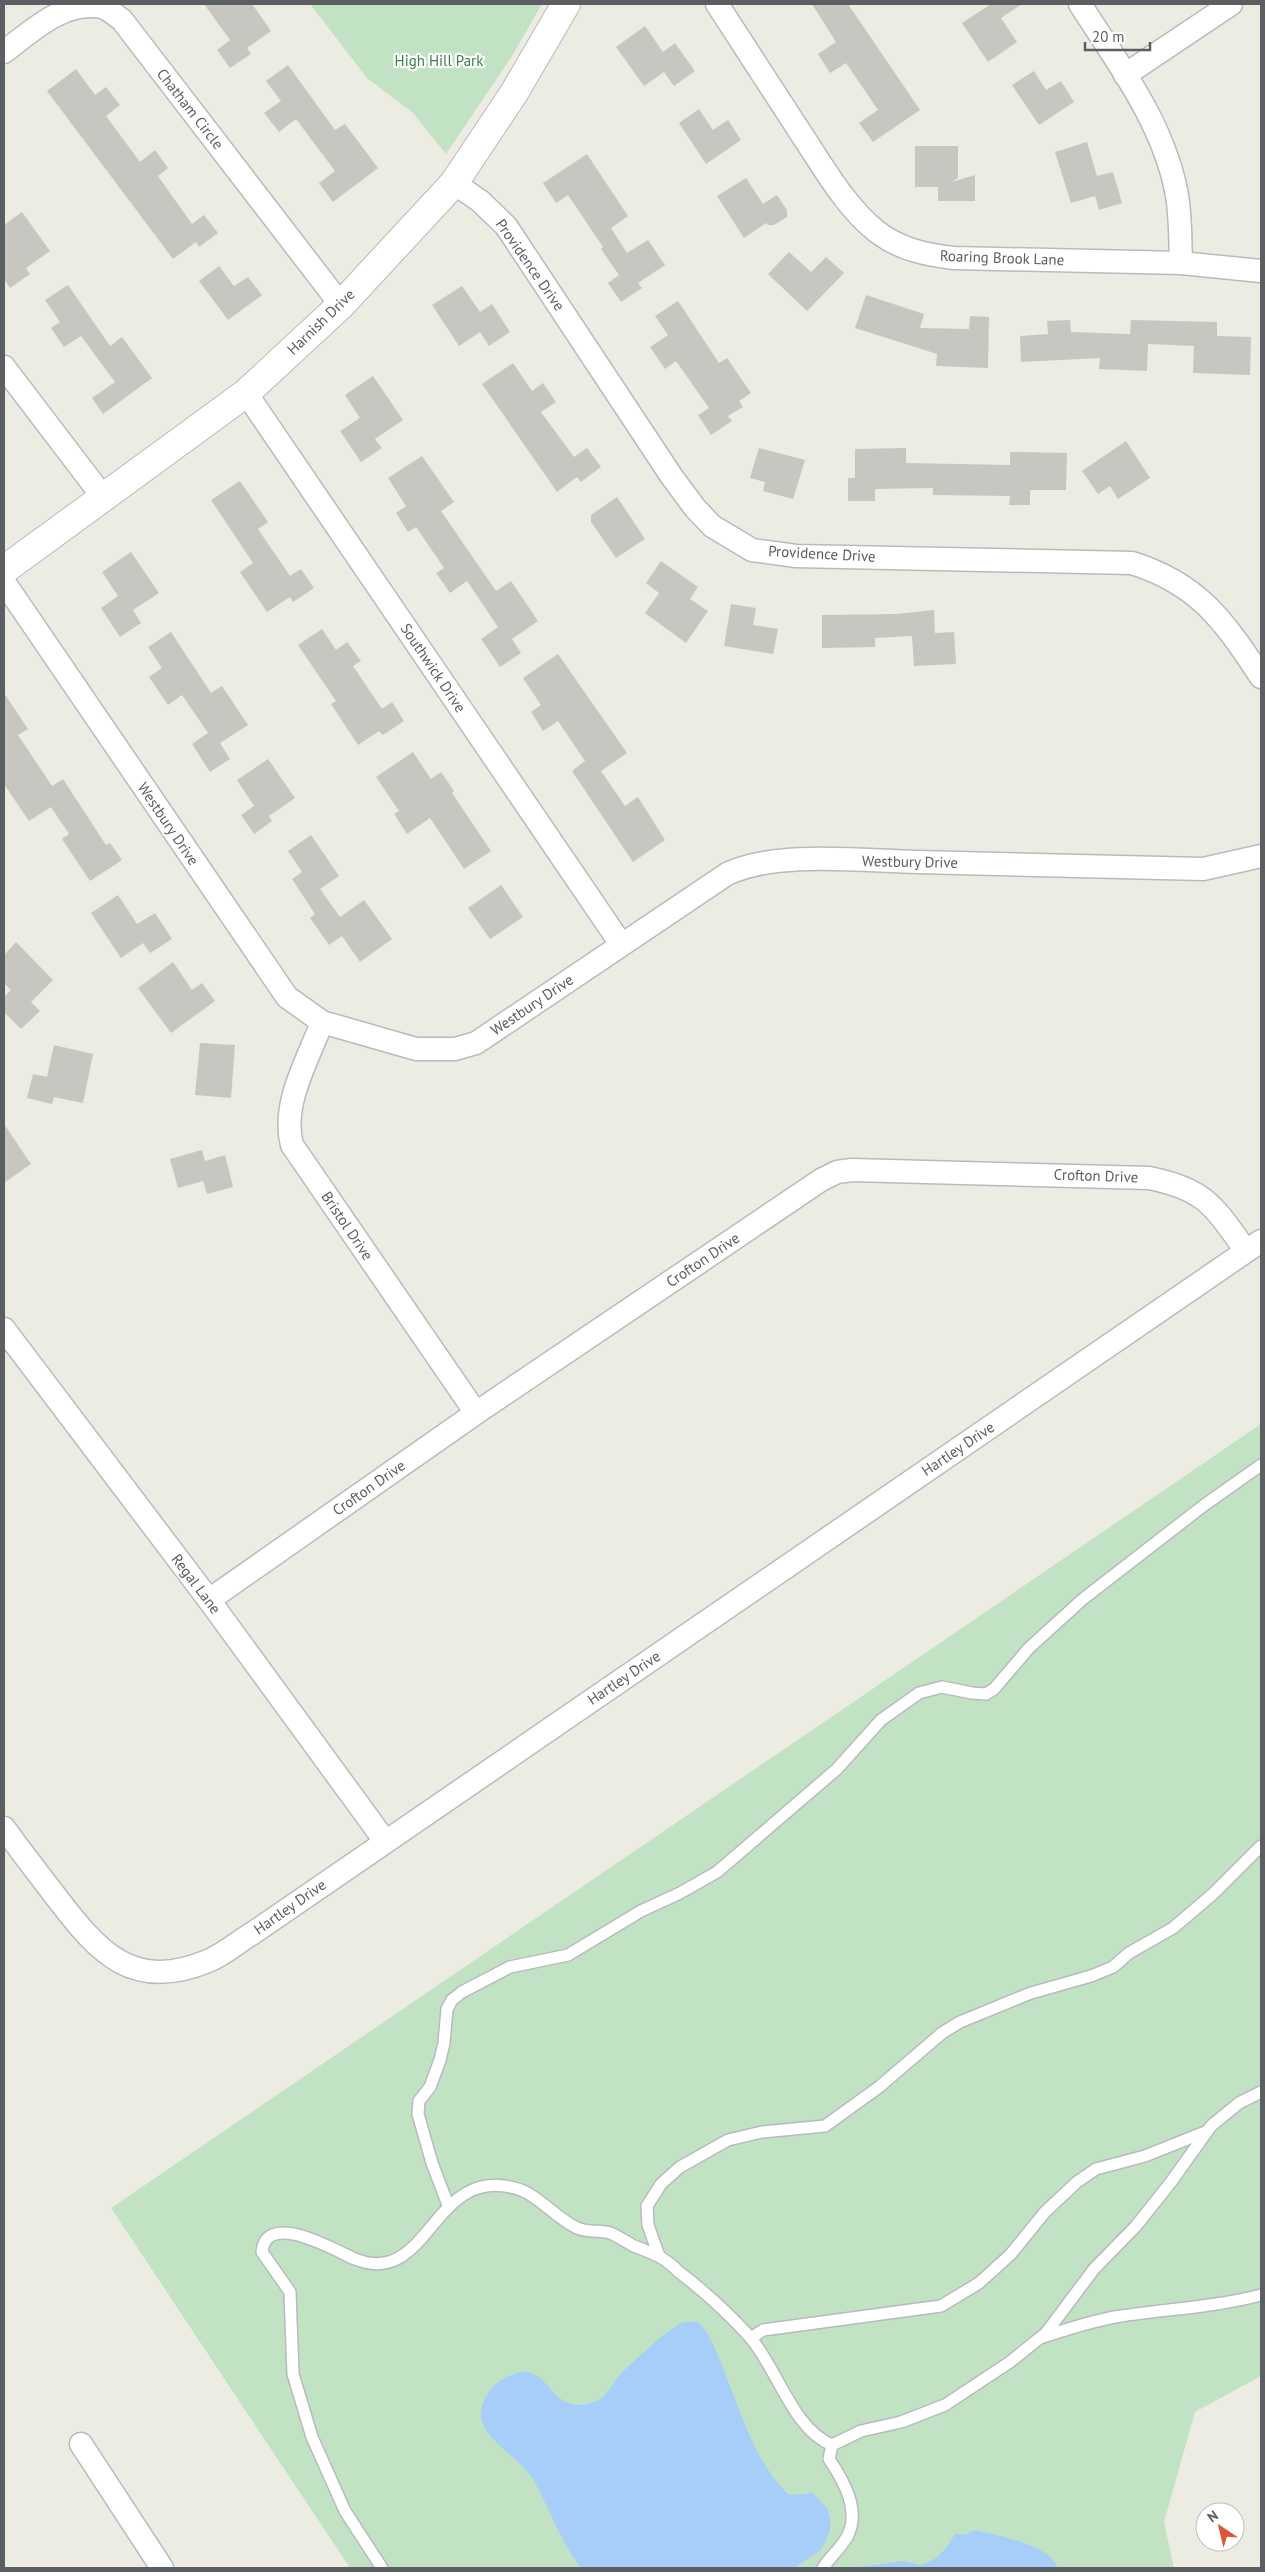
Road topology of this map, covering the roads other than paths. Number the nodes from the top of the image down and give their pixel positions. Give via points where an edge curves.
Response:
1 (566, 4) edge
2 (716, 4) edge
3 (1080, 4) edge
4 (1231, 4) edge
5 (4, 52) edge
6 (1125, 75) junction
7 (454, 183) junction
8 (1182, 263) junction
9 (1261, 271) edge
10 (341, 305) junction
11 (4, 366) edge
12 (246, 393) junction
13 (103, 496) junction
14 (4, 570) edge
15 (4, 582) edge
16 (1261, 677) edge
17 (1261, 856) edge
18 (621, 944) junction
19 (322, 1022) junction
20 (1254, 1246) edge
21 (4, 1329) edge
22 (476, 1413) junction
23 (1261, 1465) edge
24 (209, 1600) junction
25 (4, 1828) edge
26 (385, 1841) junction
27 (1261, 1846) edge
28 (1261, 2092) edge
29 (1208, 2130) junction
30 (448, 2205) junction
31 (659, 2256) junction
32 (1261, 2295) edge
33 (751, 2338) junction
34 (1039, 2338) junction
35 (81, 2444) dead end
36 (832, 2446) junction
37 (162, 2568) edge
38 (382, 2568) edge
39 (823, 2568) edge

1 - 7 street, Harnish Drive via 514,92
2 - 8 street, Roaring Brook Lane via 840,191 860,216 890,240 928,256
3 - 6 street
4 - 6 street
5 - 10 street, Chatham Circle via 54,14 103,8 122,20
6 - 8 street via 1146,110 1169,164 1177,192
7 - 10 street, Harnish Drive
7 - 16 street, Providence Drive via 480,201 506,226 672,478 712,526 728,538 752,550 796,556 1132,563 1158,572 1207,606 1226,625
8 - 9 street, Roaring Brook Lane
10 - 12 street, Harnish Drive
11 - 13 street
12 - 13 street, Harnish Drive
12 - 18 street, Southwick Drive
13 - 14 street, Harnish Drive
15 - 19 street, Westbury Drive via 270,974 287,997
17 - 18 street, Westbury Drive via 1203,869 768,861 727,874
18 - 19 street, Westbury Drive via 476,1043 455,1049 416,1049
19 - 22 street, Bristol Drive via 288,1120 292,1145
20 - 22 street, Crofton Drive via 1231,1229 1201,1195 1178,1184 1149,1178 837,1172 812,1185
20 - 26 street, Hartley Drive
21 - 24 street, Regal Lane
22 - 24 street, Crofton Drive
23 - 30 lane via 1202,1506 1083,1599 1029,1648 994,1690 986,1694 972,1694 942,1687 919,1693 881,1720 837,1769 717,1872 641,1911 568,1956 510,1967 452,2000 447,2009 440,2060 430,2087 419,2101 418,2114
24 - 26 street, Regal Lane
25 - 26 street, Hartley Drive via 82,1932 100,1950 131,1968 166,1972 210,1960
27 - 31 lane via 1174,1928 1129,1953 1113,1967 1031,1993 960,2022 824,2126 762,2132 728,2140 680,2167 661,2184 647,2206 648,2225
28 - 29 lane via 1239,2103
29 - 33 lane via 1177,2145 1096,2169 1045,2212 1011,2254 980,2283 941,2306 763,2330
29 - 34 lane via 1136,2226 1094,2269
30 - 31 lane via 478,2188 511,2187 523,2191 578,2228 610,2233
30 - 38 lane via 406,2254 385,2265 363,2262 296,2233 268,2237 262,2246 264,2259 290,2292 294,2374 312,2437 345,2511
31 - 33 lane via 697,2286
32 - 34 lane via 1189,2309 1119,2316
33 - 36 lane via 801,2418 820,2440
34 - 36 lane via 1010,2362 945,2405 901,2422 861,2431
35 - 37 street
36 - 39 lane via 829,2459 852,2506 851,2521 847,2536

